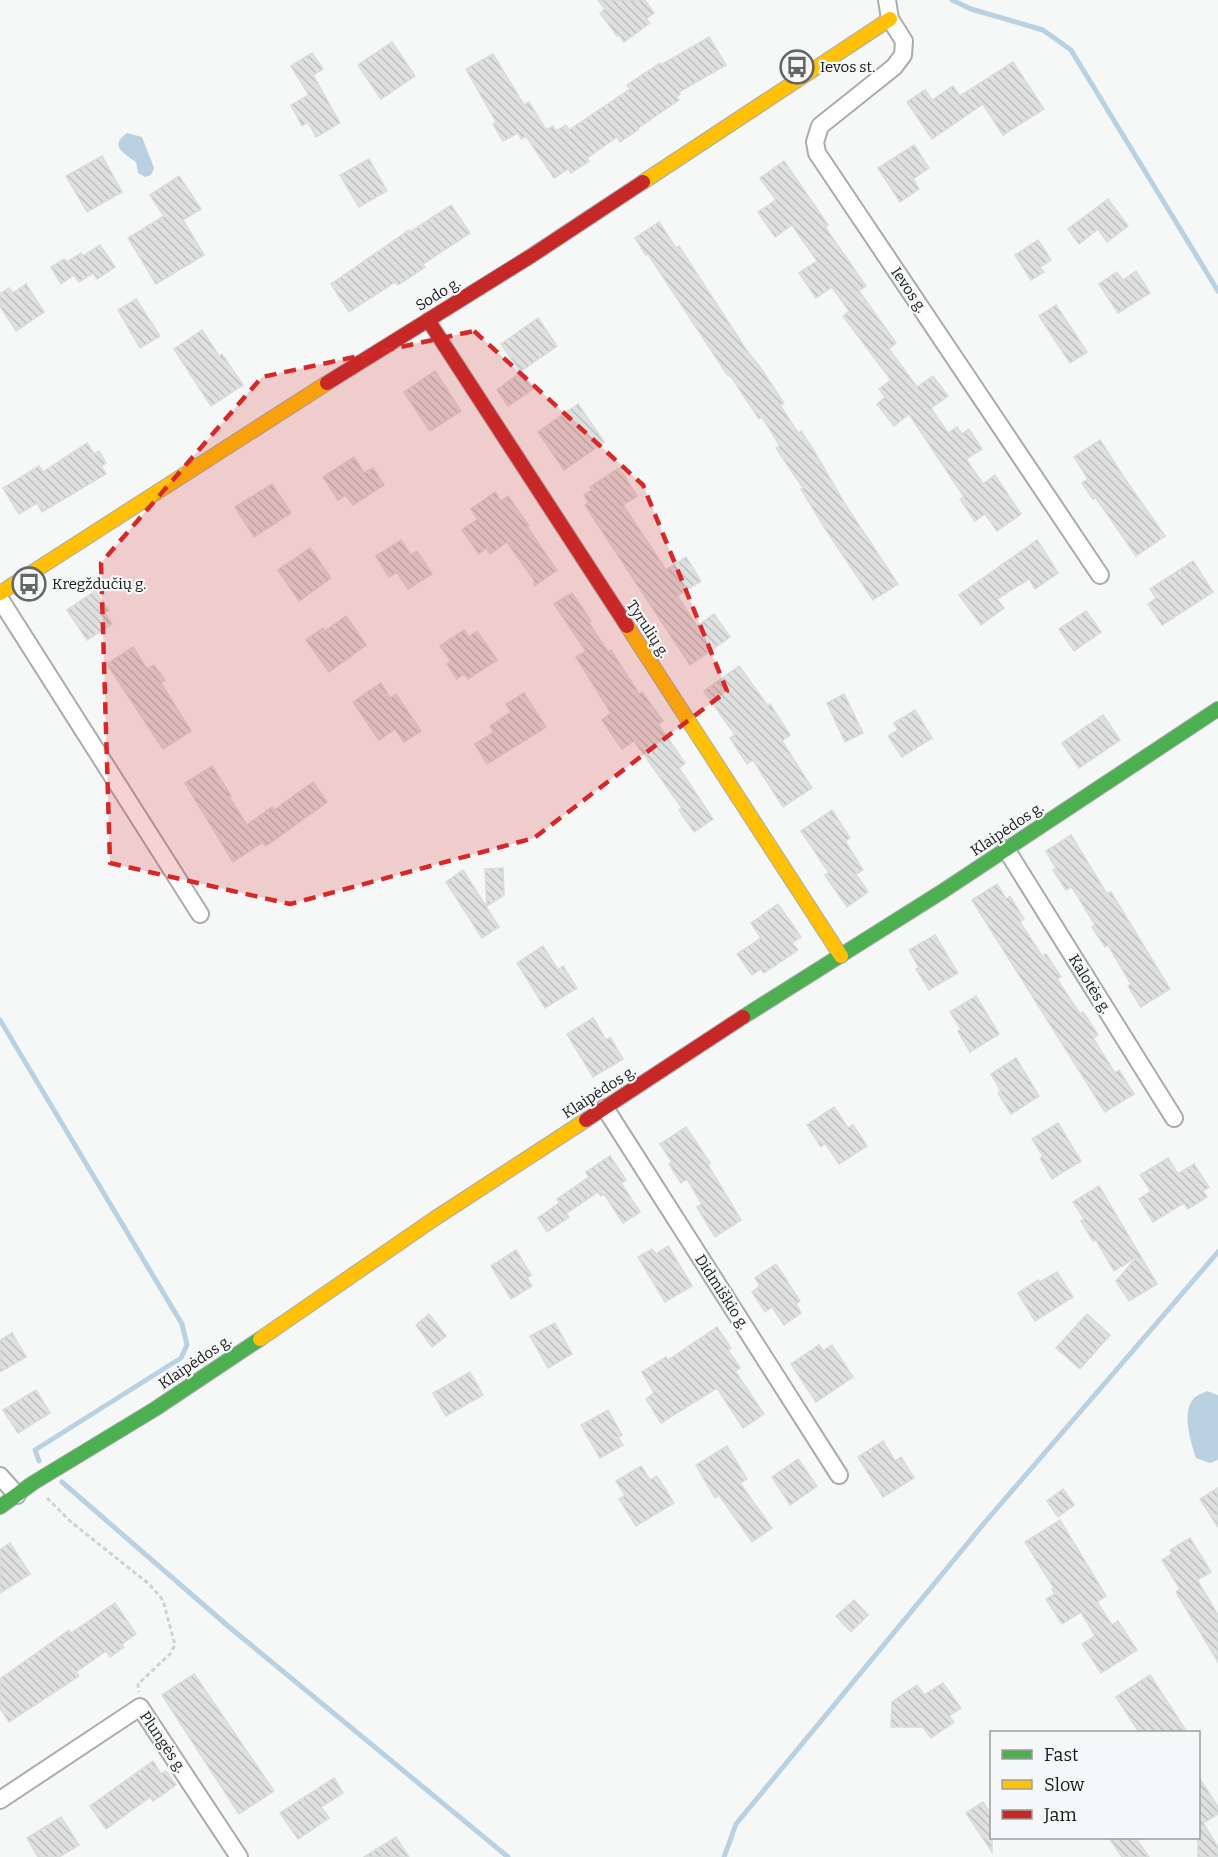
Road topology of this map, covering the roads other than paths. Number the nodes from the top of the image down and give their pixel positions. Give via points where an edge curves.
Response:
1 (887, 0) edge
2 (890, 19) junction
3 (428, 320) junction
4 (1100, 575) dead end
5 (0, 593) edge
6 (0, 599) edge
7 (1218, 709) edge
8 (1006, 849) junction
9 (200, 914) dead end
10 (841, 956) junction
11 (605, 1108) junction
12 (1174, 1118) dead end
13 (838, 1475) dead end
14 (0, 1476) edge
15 (17, 1495) junction
16 (0, 1507) edge
17 (0, 1800) edge
18 (239, 1857) edge

1 - 2 street, Ievos g.
2 - 3 street, Sodo g.
2 - 4 street, Ievos g. via 904,41 903,55 880,80 820,126 815,141 817,153
3 - 5 street, Sodo g.
3 - 10 street, Tyrulių g.
6 - 9 street
7 - 8 street, Klaipėdos g.
8 - 10 street, Klaipėdos g.
8 - 12 street, Kalotės g.
10 - 11 street, Klaipėdos g.
11 - 13 street, Didmiškio g.
11 - 15 street, Klaipėdos g. via 407,1237 190,1386
14 - 15 street
15 - 16 street, Klaipėdos g.
17 - 18 street, Plungės g. via 140,1707

